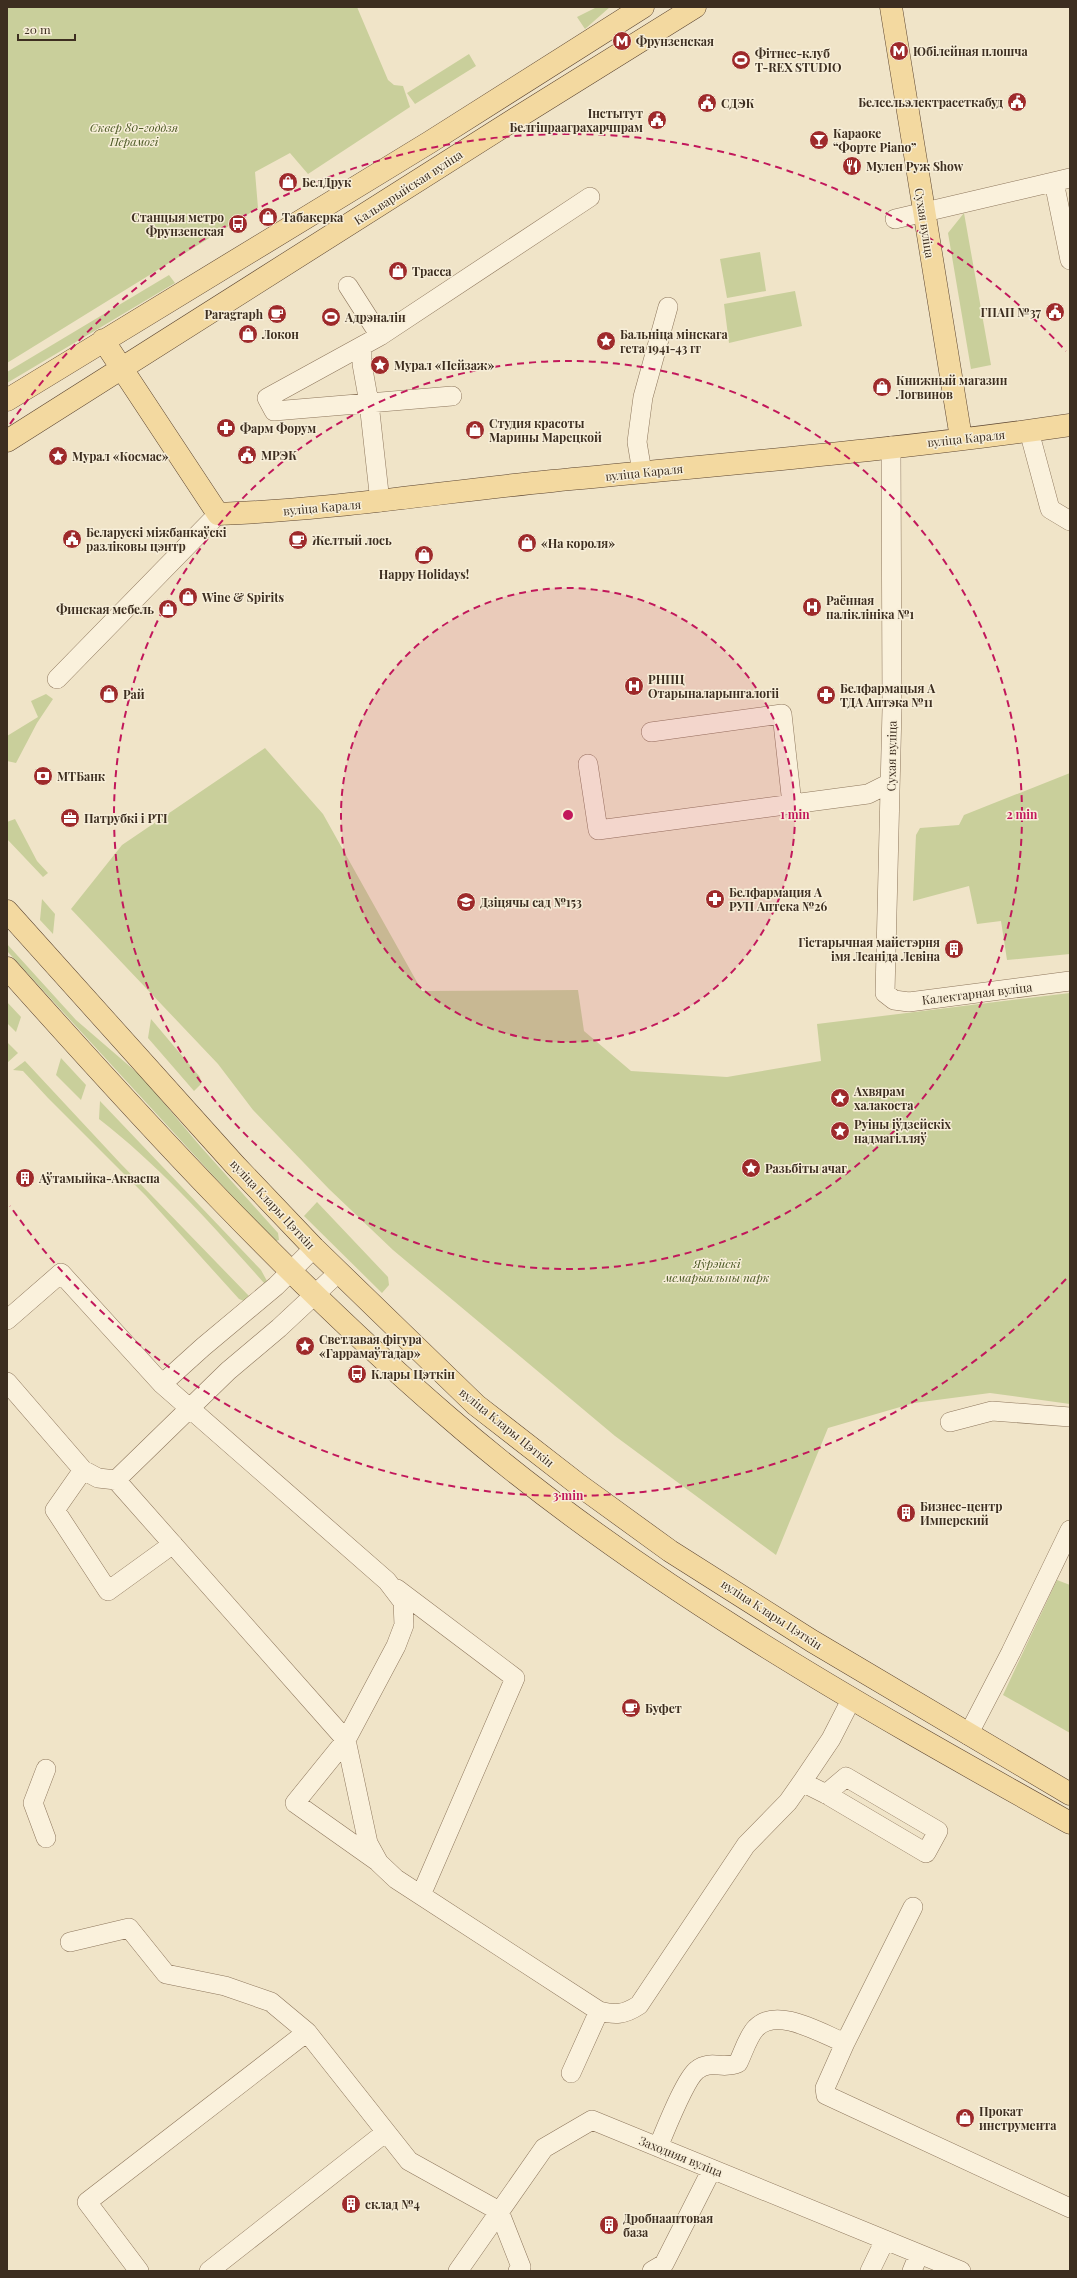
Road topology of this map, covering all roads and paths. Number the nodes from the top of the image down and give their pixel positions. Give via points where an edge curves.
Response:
1 (643, 7) edge
2 (696, 7) edge
3 (891, 7) edge
4 (1062, 180) edge
5 (590, 197) dead end
6 (923, 212) junction
7 (895, 219) dead end
8 (1070, 260) edge
9 (348, 286) dead end
10 (668, 307) dead end
11 (380, 336) junction
12 (103, 340) junction
13 (362, 346) junction
14 (123, 369) junction
15 (452, 396) dead end
16 (7, 400) edge
17 (370, 403) junction
18 (1070, 425) edge
19 (1029, 431) junction
20 (961, 438) junction
21 (7, 441) edge
22 (891, 446) junction
23 (642, 472) junction
24 (380, 502) junction
25 (218, 514) junction
26 (1070, 521) edge
27 (57, 679) dead end
28 (651, 732) dead end
29 (588, 764) dead end
30 (890, 783) junction
31 (792, 804) junction
32 (7, 911) edge
33 (7, 968) edge
34 (1070, 982) edge
35 (885, 993) joint
36 (314, 1248) junction
37 (290, 1271) junction
38 (339, 1272) junction
39 (314, 1296) junction
40 (7, 1320) edge
41 (7, 1382) edge
42 (162, 1384) junction
43 (190, 1410) junction
44 (1070, 1417) edge
45 (950, 1422) dead end
46 (83, 1470) junction
47 (116, 1480) junction
48 (1070, 1530) edge
49 (174, 1544) junction
50 (387, 1581) junction
51 (852, 1698) junction
52 (968, 1735) junction
53 (346, 1740) junction
54 (46, 1769) dead end
55 (802, 1782) junction
56 (826, 1794) junction
57 (1070, 1794) edge
58 (1070, 1823) edge
59 (46, 1838) dead end
60 (379, 1863) junction
61 (421, 1895) junction
62 (913, 1907) dead end
63 (70, 1942) dead end
64 (598, 2011) junction
65 (307, 2032) junction
66 (845, 2043) junction
67 (571, 2073) dead end
68 (386, 2132) junction
69 (658, 2147) junction
70 (712, 2169) junction
71 (1070, 2208) edge
72 (499, 2211) junction
73 (885, 2240) junction
74 (915, 2263) edge
75 (662, 2269) edge
76 (139, 2271) edge
77 (209, 2271) edge
78 (458, 2271) edge
79 (518, 2271) edge
80 (870, 2271) edge
81 (961, 2271) edge

1 - 12 main road via 423,146
2 - 14 main road, Кальварыйская вуліца via 508,123
3 - 6 main road, Сухая вуліца
4 - 6 street
4 - 8 street
5 - 11 street
6 - 7 street
6 - 20 main road, Сухая вуліца
9 - 11 street
10 - 23 street via 643,397 637,442
11 - 13 street
12 - 14 main road
12 - 16 main road
13 - 17 street via 362,364
13 - 17 street via 267,398 274,411
14 - 21 main road, Кальварыйская вуліца
14 - 25 main road
15 - 17 street
17 - 24 street
18 - 19 main road, вуліца Караля
19 - 20 main road, вуліца Караля
19 - 26 street via 1050,509
20 - 22 main road, вуліца Караля
22 - 23 main road, вуліца Караля
22 - 30 street, Сухая вуліца
23 - 24 main road, вуліца Караля
24 - 25 main road, вуліца Караля
25 - 27 street
28 - 31 street via 782,714
29 - 31 street via 598,830
30 - 31 street via 868,794
30 - 35 street, Сухая вуліца
32 - 36 main road, вуліца Клары Цэткін via 235,1165
33 - 37 main road via 108,1080
34 - 35 street, Калектарная вуліца via 909,1002 894,1000
36 - 37 street
36 - 38 main road, вуліца Клары Цэткін
37 - 39 main road
37 - 42 street
38 - 39 street
38 - 52 main road, вуліца Клары Цэткін via 476,1405 579,1485 670,1550 812,1641
39 - 43 street via 228,1371
39 - 51 main road via 448,1418 564,1510 712,1612
40 - 42 street via 61,1273
41 - 46 street
42 - 43 street
43 - 47 street
43 - 50 street
44 - 45 street via 992,1411
46 - 47 street via 98,1478
46 - 49 street via 55,1510 108,1591
47 - 49 street
48 - 52 street
49 - 53 street
50 - 53 street via 403,1602 404,1625 396,1646
50 - 61 street via 515,1678
51 - 55 street via 831,1739
51 - 58 main road
52 - 57 main road, вуліца Клары Цэткін
53 - 60 street via 368,1843
53 - 60 street via 296,1803
54 - 59 street via 33,1803
55 - 56 street
55 - 64 street via 788,1802 746,1845 639,2005 629,2012 614,2015
56 - 56 street via 926,1853 938,1831 846,1777
60 - 61 street via 396,1879
61 - 64 street
62 - 66 street
63 - 65 street via 130,1928 166,1974 225,1986 270,2002
64 - 67 street
65 - 68 street
65 - 76 street via 86,2202
66 - 69 street via 784,2019 766,2020 756,2028 738,2063 729,2067 712,2064 697,2070
66 - 71 street via 825,2088 826,2095
68 - 72 street via 410,2161
68 - 77 street
69 - 70 street, Заходняя вуліца
69 - 72 street, Заходняя вуліца via 592,2120 544,2148
70 - 73 street, Заходняя вуліца
70 - 75 street
72 - 78 street, Заходняя вуліца
72 - 79 street via 521,2267
73 - 74 street, Заходняя вуліца
73 - 80 street
74 - 81 street, Заходняя вуліца

